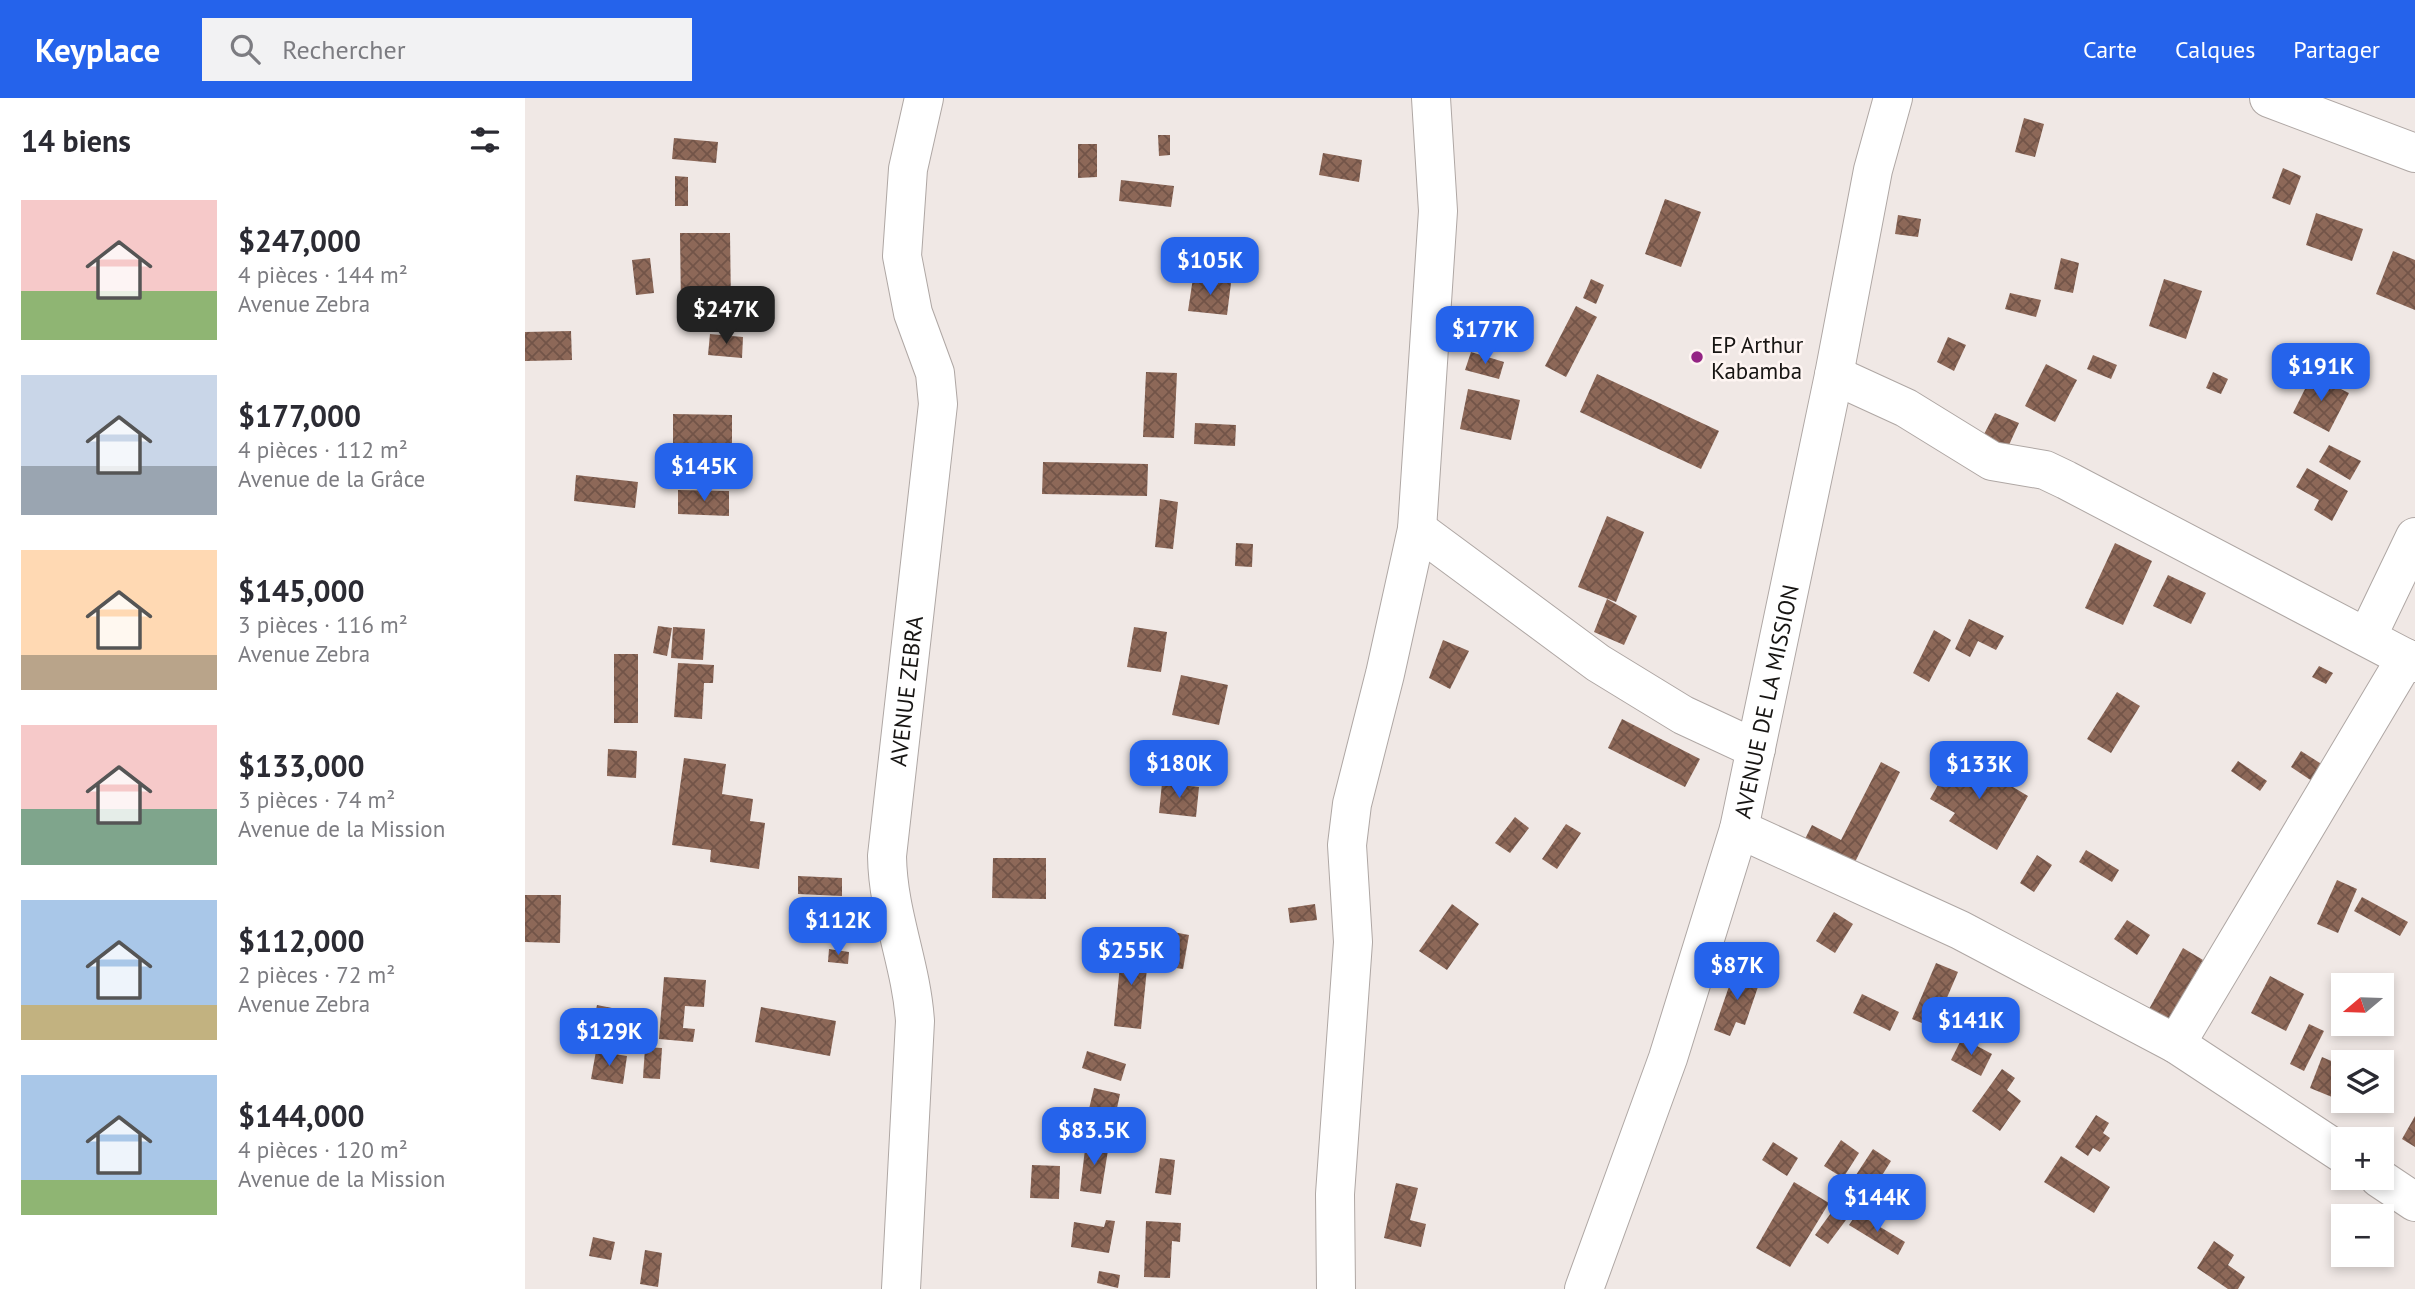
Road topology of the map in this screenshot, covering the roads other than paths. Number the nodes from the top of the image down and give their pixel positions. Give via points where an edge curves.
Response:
1 (924, 98) edge
2 (1431, 98) edge
3 (1893, 98) edge
4 (2269, 98) edge
5 (2415, 153) edge
6 (1834, 374) junction
7 (1417, 529) junction
8 (2415, 537) edge
9 (2367, 637) junction
10 (2410, 661) edge
11 (1756, 749) junction
12 (1739, 829) junction
13 (2176, 1044) junction
14 (2331, 1146) edge
15 (2394, 1188) edge
16 (2415, 1202) edge
17 (901, 1289) edge
18 (1336, 1289) edge
19 (1584, 1289) edge

1 - 17 street, AVENUE ZEBRA via 908,169 902,256 913,313 935,373 938,404 887,856 887,891 912,986 915,1021
2 - 7 street via 1438,211
3 - 6 street, AVENUE DE LA MISSION via 1873,170
4 - 5 street
6 - 9 street via 1906,408 1992,461 2045,470
6 - 11 street, AVENUE DE LA MISSION
7 - 11 street via 1598,663 1683,715
7 - 18 street via 1352,804 1347,845 1353,942 1335,1194
8 - 9 street
9 - 10 street
10 - 13 street
11 - 12 street, AVENUE DE LA MISSION
12 - 13 street via 1959,930
12 - 19 street, AVENUE DE LA MISSION via 1668,1058
13 - 14 street
15 - 16 street

